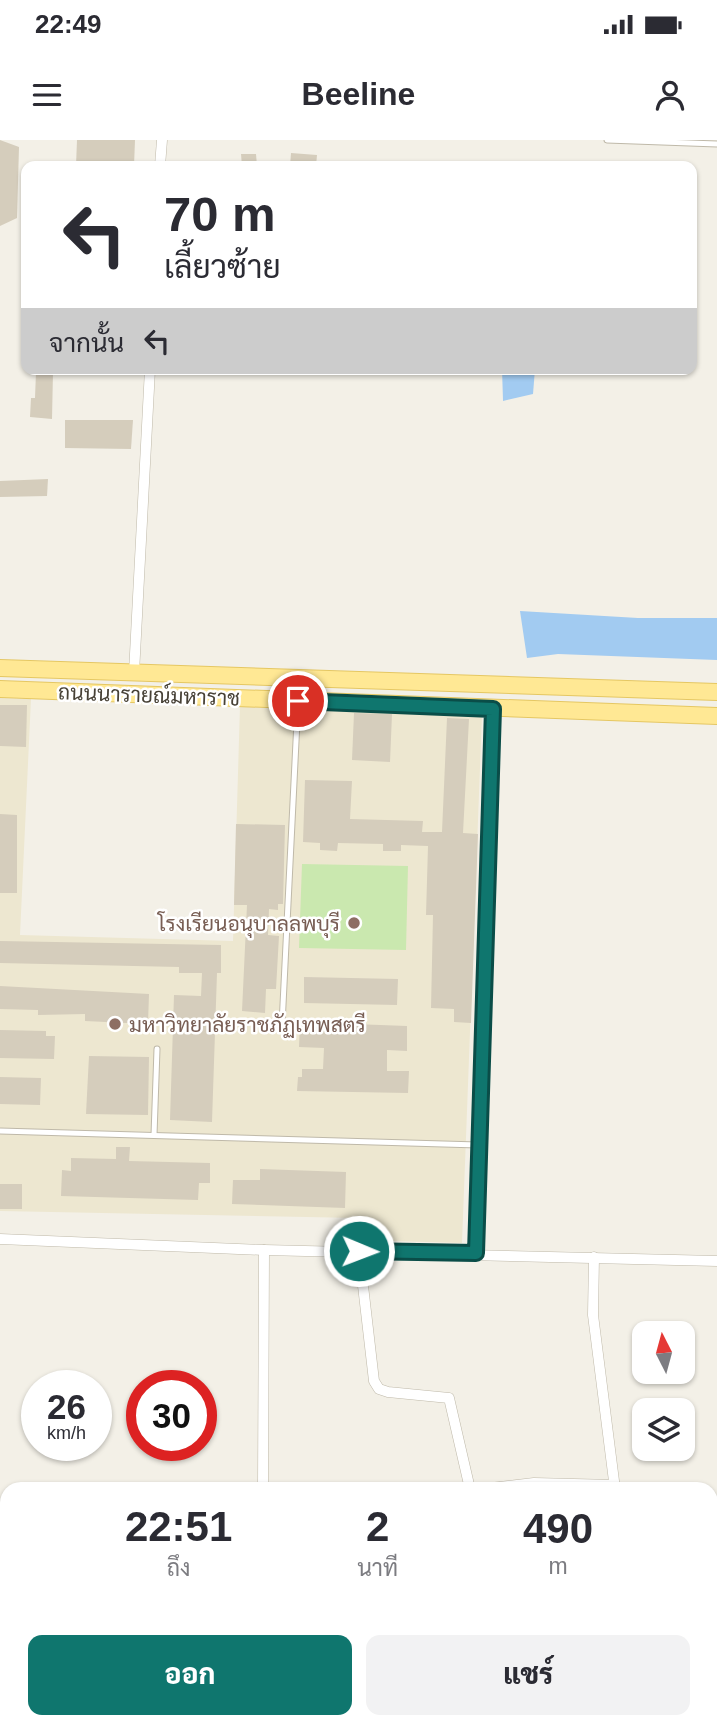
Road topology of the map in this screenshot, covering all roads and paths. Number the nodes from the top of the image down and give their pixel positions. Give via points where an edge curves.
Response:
1 (162, 140) edge
2 (607, 140) edge
3 (647, 141) edge
4 (717, 144) edge
5 (160, 161) edge
6 (150, 375) edge
7 (0, 668) edge
8 (134, 673) junction
9 (0, 689) edge
10 (717, 692) edge
11 (298, 701) junction
12 (493, 709) junction
13 (717, 716) edge
14 (282, 1025) dead end
15 (157, 1049) dead end
16 (0, 1131) edge
17 (154, 1135) junction
18 (478, 1146) junction
19 (0, 1239) edge
20 (264, 1250) junction
21 (359, 1251) junction
22 (476, 1253) junction
23 (594, 1257) junction
24 (717, 1261) edge
25 (263, 1482) edge
26 (468, 1482) edge
27 (613, 1482) edge

1 - 5 street
2 - 3 lane
3 - 4 lane
6 - 8 street
7 - 8 main road, ถนนนารายณ์มหาราช
8 - 10 main road, ถนนนารายณ์มหาราช
9 - 11 main road, ถนนนารายณ์มหาราช
11 - 12 main road, ถนนนารายณ์มหาราช
11 - 14 lane
12 - 13 main road, ถนนนารายณ์มหาราช
12 - 18 street
15 - 17 lane
16 - 17 lane
17 - 18 lane
18 - 22 street
19 - 20 street
20 - 21 street
20 - 25 street
21 - 22 street
21 - 26 street via 374,1381 379,1390 449,1398
22 - 23 street
23 - 24 street
23 - 27 street via 593,1315

